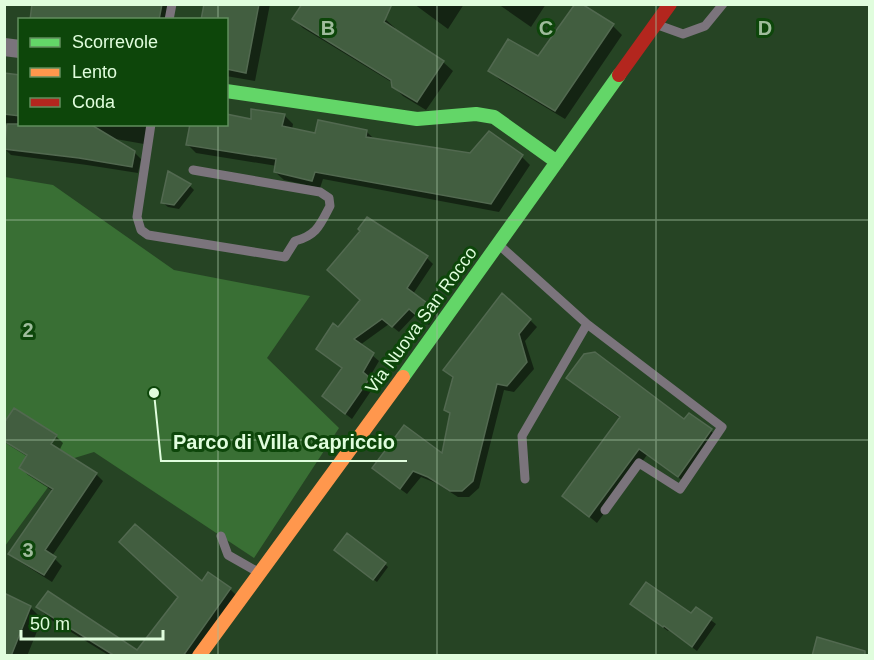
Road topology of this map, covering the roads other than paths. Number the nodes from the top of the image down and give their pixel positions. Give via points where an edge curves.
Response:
1 (670, 4) edge
2 (723, 4) edge
3 (657, 24) junction
4 (228, 91) edge
5 (151, 126) edge
6 (557, 162) junction
7 (193, 170) dead end
8 (498, 244) junction
9 (587, 324) junction
10 (525, 479) dead end
11 (605, 510) dead end
12 (221, 536) dead end
13 (261, 573) junction
14 (199, 656) edge

1 - 3 main road, Via Nuova San Rocco
2 - 3 lane via 705,26 683,34
3 - 6 main road, Via Nuova San Rocco
4 - 6 main road via 417,119 476,114 494,117
5 - 7 lane via 137,217 141,230 148,235 285,257 295,241 317,231 330,206 329,198 320,192
6 - 8 main road, Via Nuova San Rocco
8 - 9 lane
8 - 13 main road, Via Nuova San Rocco
9 - 10 lane via 522,436
9 - 11 lane via 722,427 680,489 639,463
12 - 13 lane via 228,555
13 - 14 main road, Via Nuova San Rocco

